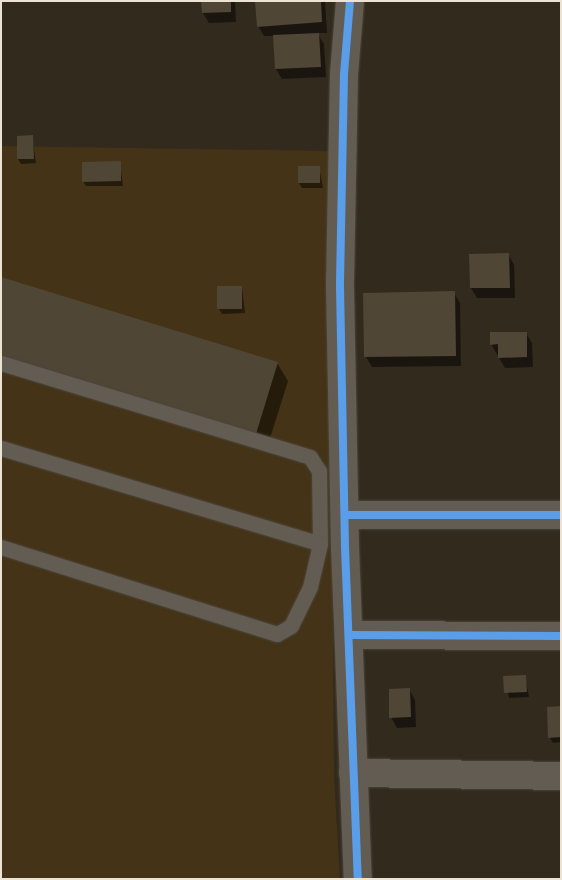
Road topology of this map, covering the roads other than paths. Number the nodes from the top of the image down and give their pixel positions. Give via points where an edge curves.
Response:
1 (350, 1) edge
2 (1, 364) edge
3 (1, 448) edge
4 (561, 515) edge
5 (346, 516) junction
6 (320, 544) junction
7 (1, 547) edge
8 (349, 635) junction
9 (561, 636) edge
10 (353, 773) junction
11 (561, 776) edge
12 (358, 879) edge

1 - 5 street via 344,74 340,287
2 - 6 lane via 310,457 319,471
3 - 6 lane
4 - 5 street
5 - 8 street
6 - 7 lane via 310,588 291,626 278,634
8 - 9 street
8 - 10 street
10 - 11 street
10 - 12 street

